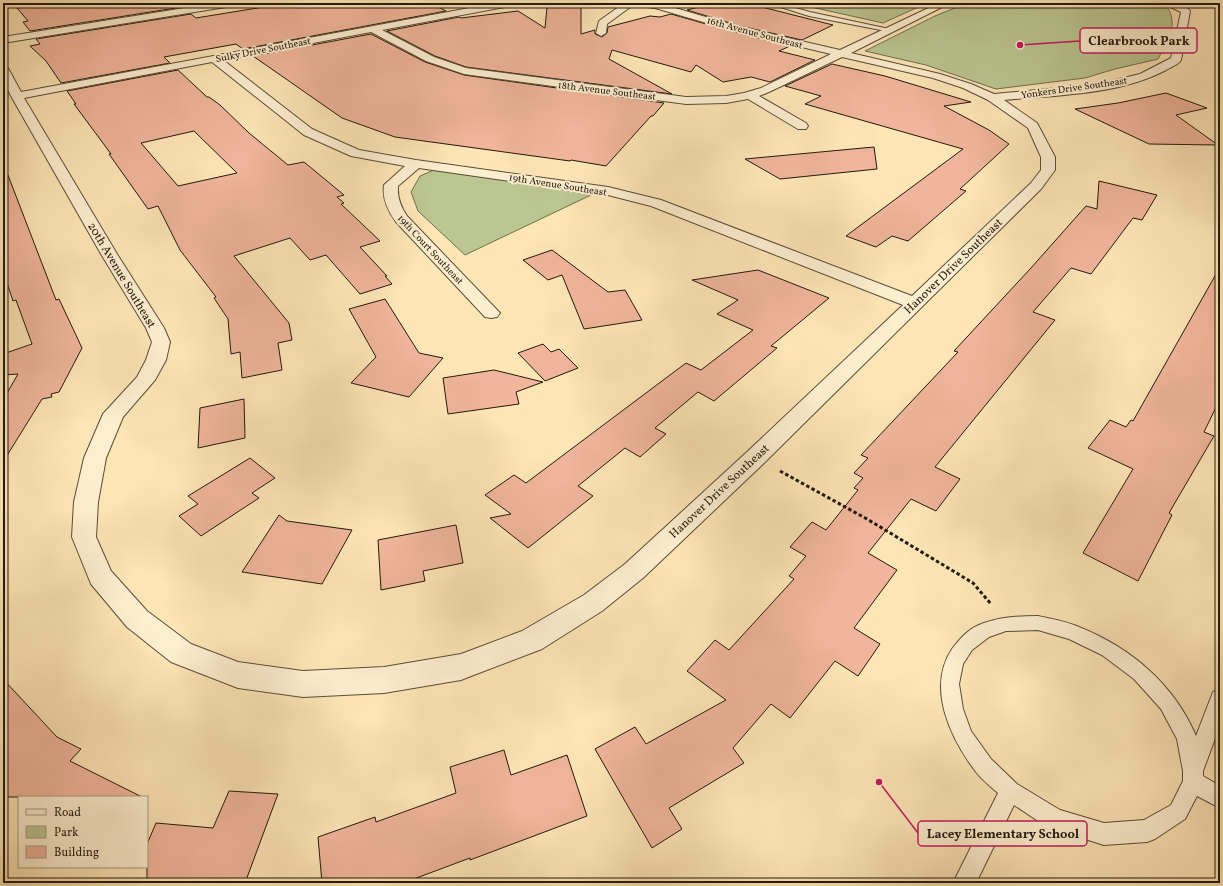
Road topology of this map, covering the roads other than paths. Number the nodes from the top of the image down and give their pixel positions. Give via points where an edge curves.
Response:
1 (232, 3) edge
2 (510, 3) edge
3 (630, 3) edge
4 (636, 3) edge
5 (771, 3) edge
6 (946, 3) edge
7 (1166, 3) edge
8 (371, 28) junction
9 (891, 30) junction
10 (601, 33) dead end
11 (3, 40) edge
12 (842, 53) junction
13 (213, 58) junction
14 (3, 68) edge
15 (17, 96) junction
16 (751, 96) junction
17 (992, 98) junction
18 (802, 126) dead end
19 (416, 164) junction
20 (914, 302) junction
21 (491, 313) dead end
22 (100, 577) joint
23 (1220, 698) edge
24 (1193, 776) junction
25 (1010, 791) junction
26 (1220, 798) edge
27 (964, 883) edge

1 - 11 street
2 - 8 street, Sulky Drive Southeast
3 - 10 street via 602,23
4 - 12 street, 16th Avenue Southeast via 668,8 737,29
5 - 9 lane via 809,14
6 - 9 street, 18th Avenue Southeast
7 - 17 street, Yonkers Drive Southeast via 1186,11 1176,60 1157,71 1132,80
8 - 13 street, Sulky Drive Southeast
8 - 16 street, 18th Avenue Southeast via 430,59 464,71 677,99 725,101
9 - 12 street, 18th Avenue Southeast
12 - 16 street, 18th Avenue Southeast
12 - 17 street, Hanover Drive Southeast via 936,76 967,86
13 - 15 street, Sulky Drive Southeast
13 - 19 street, 19th Avenue Southeast via 308,132 356,153
14 - 15 street, 20th Avenue Southeast
15 - 22 street, 20th Avenue Southeast via 161,342 146,380 114,414 95,458 86,502 84,537
16 - 18 street
17 - 20 street, Hanover Drive Southeast via 1033,126 1048,157 1048,170 1036,186
19 - 20 street, 19th Avenue Southeast via 608,191 656,203
19 - 21 street, 19th Court Southeast via 391,184 394,208 401,219
20 - 22 street, Hanover Drive Southeast via 634,571 593,602 532,640 461,667 384,680 303,684 238,675 181,653 137,619
23 - 24 lane
24 - 25 lane via 1178,812 1147,831 1104,834 1055,819
24 - 25 lane via 1187,737 1168,703 1141,673 1108,649 1073,632 1038,624 1006,624 983,631 966,644 954,662 950,684 953,710 964,738 984,766
24 - 26 lane
25 - 27 lane

